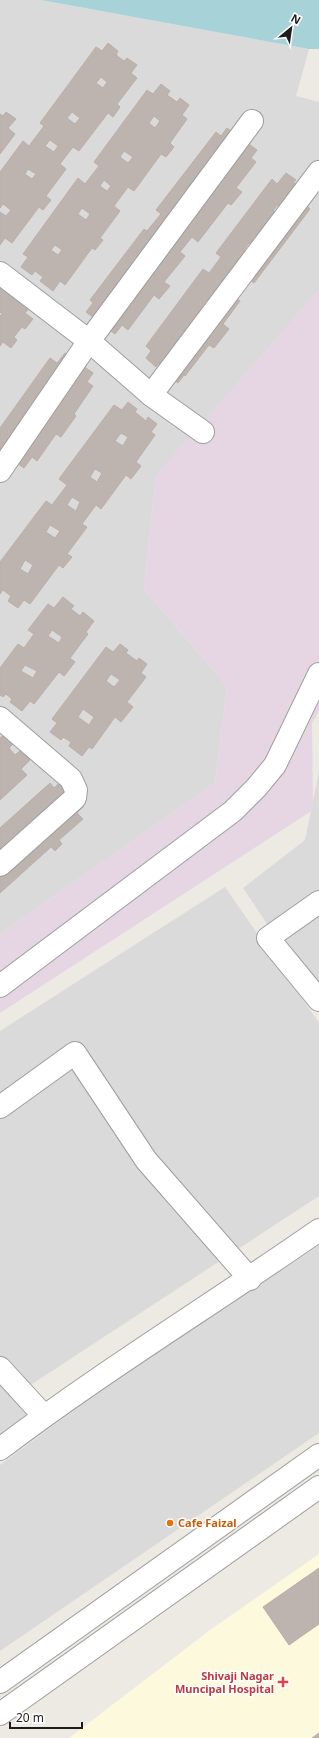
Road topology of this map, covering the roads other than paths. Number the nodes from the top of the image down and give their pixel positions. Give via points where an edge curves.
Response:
1 (252, 121) dead end
2 (319, 172) edge
3 (0, 273) edge
4 (89, 342) junction
5 (151, 396) junction
6 (203, 432) dead end
7 (0, 471) edge
8 (319, 674) edge
9 (0, 718) edge
10 (0, 865) edge
11 (319, 902) edge
12 (0, 986) edge
13 (319, 1000) edge
14 (0, 1107) edge
15 (319, 1230) edge
16 (250, 1279) junction
17 (0, 1368) edge
18 (44, 1416) junction
19 (0, 1449) edge
20 (319, 1455) edge
21 (319, 1487) edge
22 (0, 1682) edge
23 (0, 1714) edge

1 - 4 street
2 - 5 street
3 - 4 street
4 - 5 street
4 - 7 street
5 - 6 street
8 - 12 street via 275,765 238,806
9 - 10 street via 71,779 76,790 75,798
11 - 13 street via 268,938
14 - 16 street via 75,1053 146,1160
15 - 16 street
16 - 18 street
17 - 18 street
18 - 19 street
20 - 22 street
21 - 23 street

